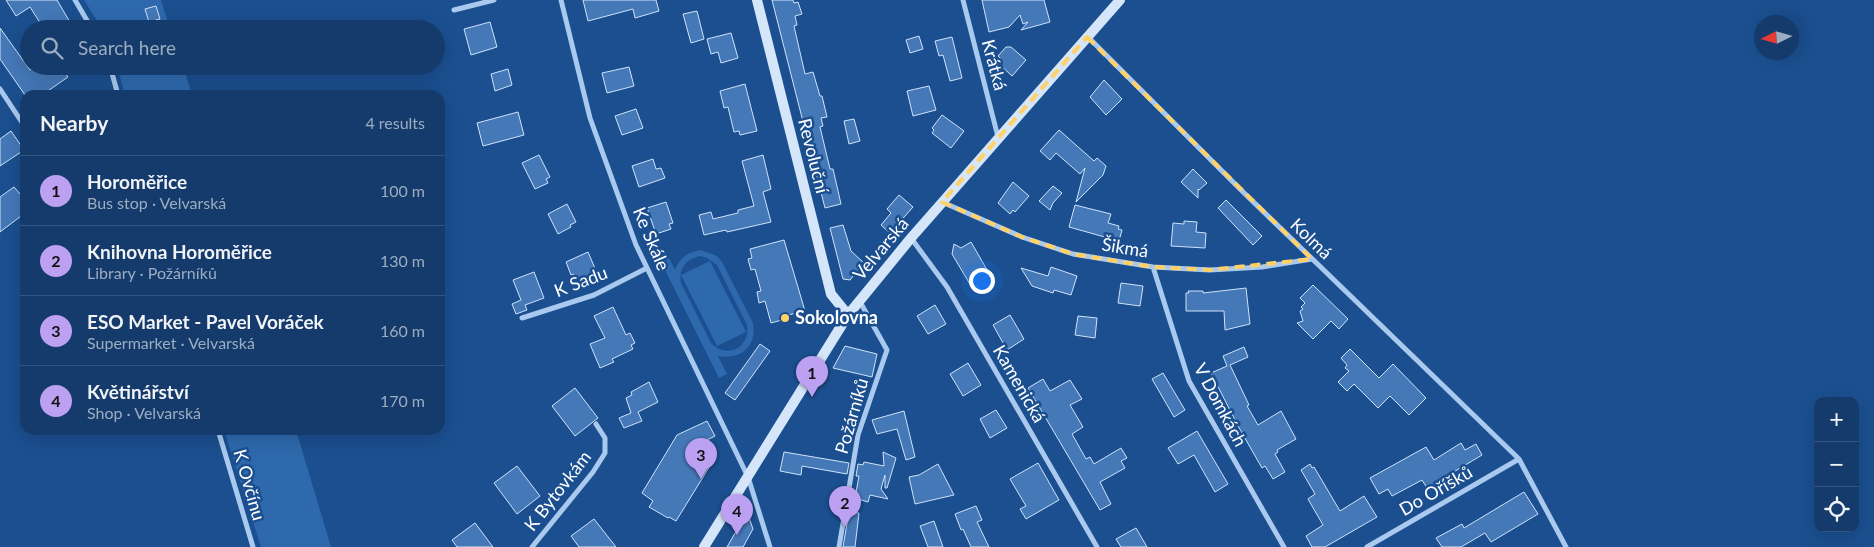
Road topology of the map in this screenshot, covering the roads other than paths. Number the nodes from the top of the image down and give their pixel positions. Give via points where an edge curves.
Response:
1 (75, 0) edge
2 (494, 0) edge
3 (561, 0) edge
4 (756, 0) edge
5 (963, 0) edge
6 (1120, 0) edge
7 (454, 10) dead end
8 (87, 20) edge
9 (1087, 37) junction
10 (112, 75) edge
11 (0, 90) edge
12 (117, 90) edge
13 (20, 120) edge
14 (998, 138) junction
15 (942, 202) junction
16 (911, 238) junction
17 (1312, 259) junction
18 (1153, 267) junction
19 (647, 268) junction
20 (859, 300) junction
21 (848, 315) junction
22 (522, 318) dead end
23 (596, 424) dead end
24 (219, 435) edge
25 (1519, 459) junction
26 (748, 477) junction
27 (253, 547) edge
28 (532, 547) edge
29 (704, 547) edge
30 (770, 547) edge
31 (839, 547) edge
32 (1097, 547) edge
33 (1284, 547) edge
34 (1367, 547) edge
35 (1566, 547) edge

1 - 8 street
2 - 7 street
3 - 19 street, Ke Skále via 590,118
4 - 21 main road, Revoluční via 831,294
5 - 14 street, Krátká
6 - 9 main road, Velvarská
9 - 14 main road, Velvarská
9 - 17 street, Kolmá
10 - 12 street
11 - 13 street
14 - 15 main road, Velvarská
15 - 16 main road, Velvarská
15 - 18 street, Šikmá via 1022,238 1065,251
16 - 20 main road, Velvarská
16 - 32 street, Kamenická via 947,287
17 - 18 street, Šikmá via 1262,267 1210,270
17 - 25 street, Kolmá
18 - 33 street, V Domkách via 1189,381
19 - 22 street, K Sadu via 594,294
19 - 26 street, Ke Skále
20 - 21 main road, Velvarská
20 - 31 street, Požárníků via 887,350 858,434
21 - 26 main road, Velvarská
23 - 28 street, K Bytovkám via 605,438 605,453
24 - 27 street, K Ovčínu
25 - 34 street, Do Oříšků
25 - 35 street, Kolmá
26 - 29 main road, Velvarská
26 - 30 street, Ke Skále

